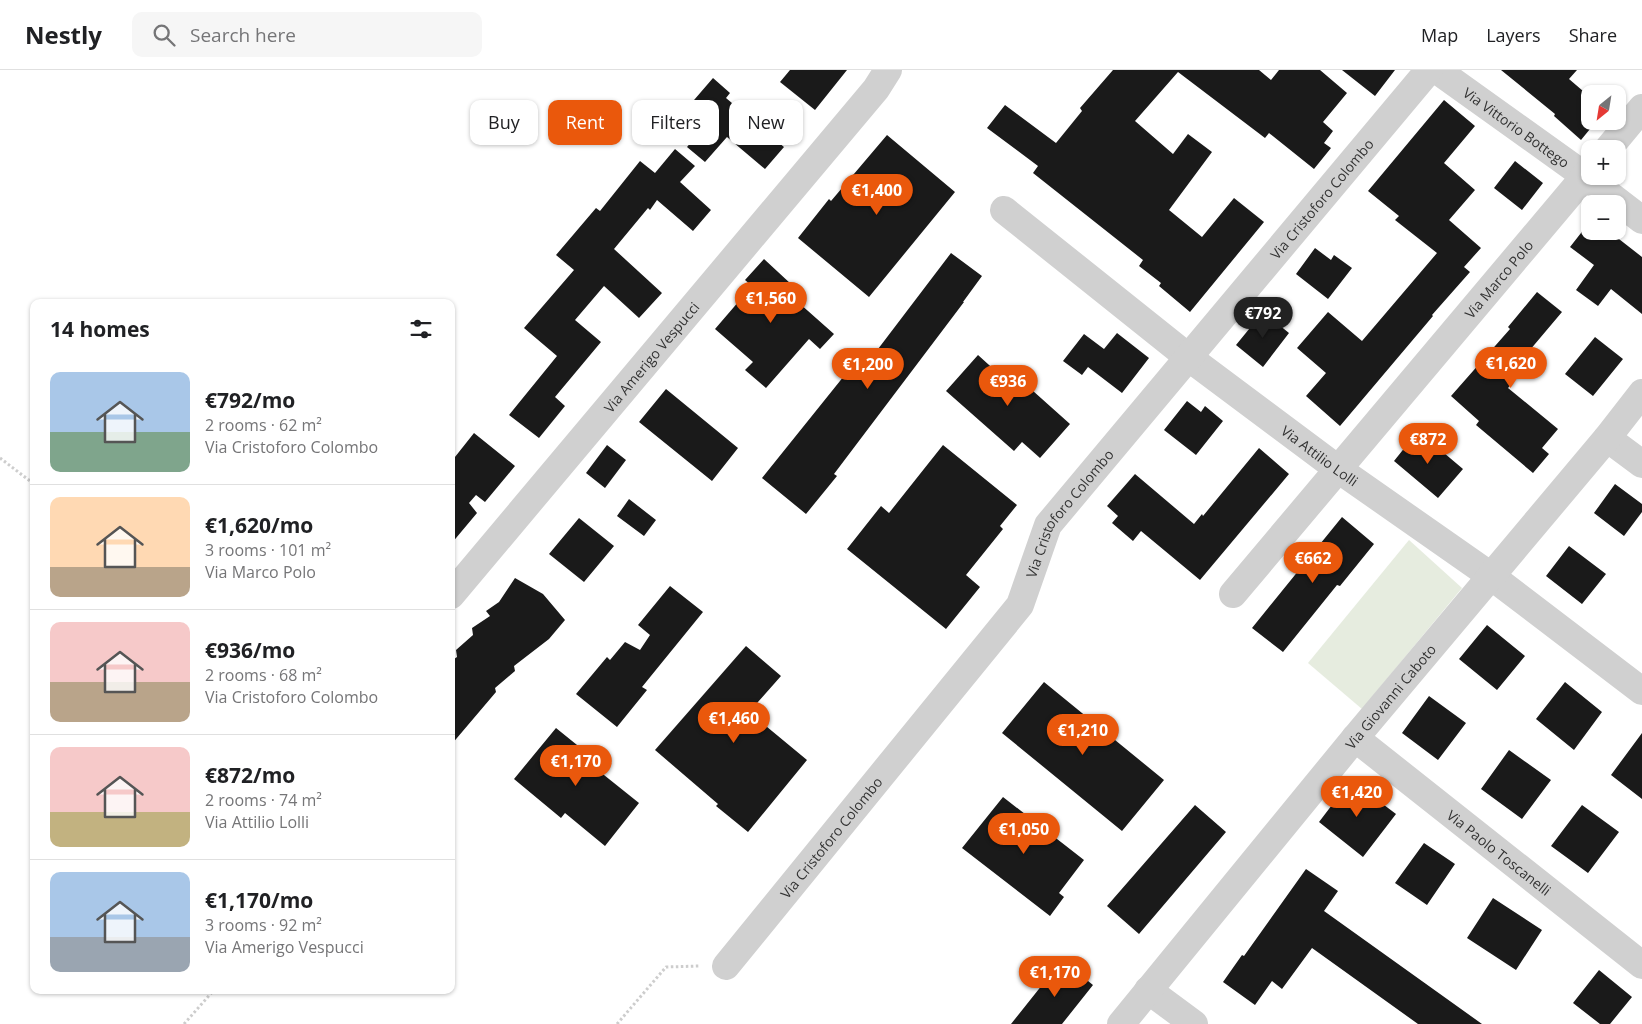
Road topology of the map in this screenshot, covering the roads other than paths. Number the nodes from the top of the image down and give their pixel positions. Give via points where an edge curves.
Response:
1 (888, 70) edge
2 (1429, 70) edge
3 (1437, 70) edge
4 (1642, 108) edge
5 (1615, 140) edge
6 (1581, 168) edge
7 (1581, 181) edge
8 (1602, 185) edge
9 (1004, 210) dead end
10 (1642, 220) edge
11 (1188, 357) junction
12 (1642, 393) edge
13 (1607, 438) junction
14 (1642, 464) edge
15 (1338, 469) junction
16 (1491, 576) junction
17 (455, 590) edge
18 (1233, 594) dead end
19 (1642, 691) edge
20 (1355, 738) junction
21 (1642, 965) edge
22 (726, 966) road end
23 (1148, 990) junction
24 (1121, 1024) edge
25 (1194, 1024) edge

1 - 17 street, Via Amerigo Vespucci via 876,89
2 - 11 street, Via Cristoforo Colombo
3 - 6 street, Via Vittorio Bottego
4 - 5 street
7 - 15 street, Via Marco Polo
8 - 10 street, Via Vittorio Bottego
9 - 11 street, Via Attilio Lolli
11 - 15 street, Via Attilio Lolli
11 - 22 street, Via Cristoforo Colombo via 1048,525 1020,605
12 - 13 street, Via Giovanni Caboto
13 - 14 street
13 - 16 street, Via Giovanni Caboto
15 - 16 street, Via Attilio Lolli
15 - 18 street, Via Marco Polo
16 - 19 street, Via Attilio Lolli
16 - 20 street, Via Giovanni Caboto
20 - 21 street, Via Paolo Toscanelli
20 - 23 street, Via Giovanni Caboto
23 - 24 street, Via Giovanni Caboto
23 - 25 street

